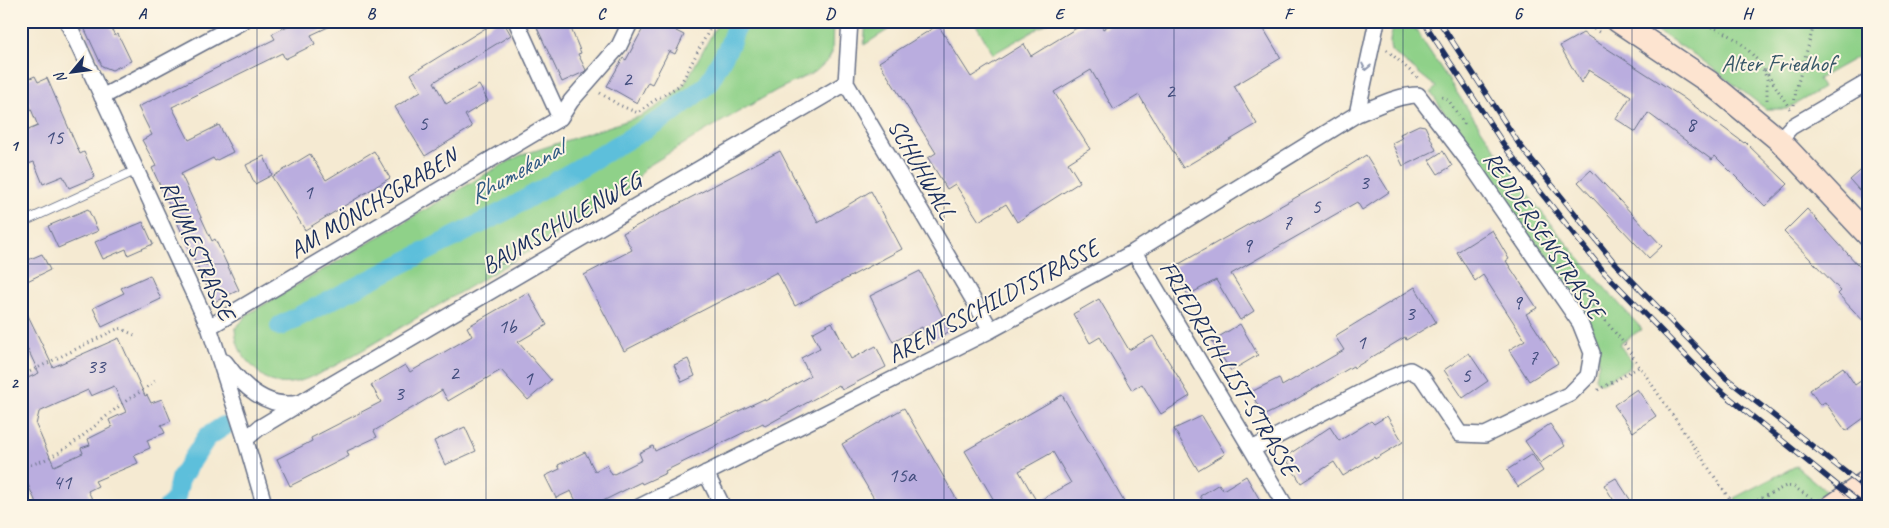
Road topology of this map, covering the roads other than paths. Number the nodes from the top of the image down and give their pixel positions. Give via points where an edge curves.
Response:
1 (67, 21) edge
2 (243, 21) edge
3 (516, 21) edge
4 (631, 21) edge
5 (850, 21) edge
6 (1377, 21) edge
7 (1618, 21) edge
8 (1868, 82) edge
9 (846, 83) junction
10 (102, 97) junction
11 (1357, 114) junction
12 (560, 118) junction
13 (1785, 134) junction
14 (137, 170) junction
15 (21, 223) edge
16 (1868, 236) edge
17 (1134, 252) junction
18 (209, 327) junction
19 (991, 330) junction
20 (218, 352) junction
21 (300, 403) junction
22 (246, 439) junction
23 (1252, 449) junction
24 (706, 473) junction
25 (1868, 481) edge
26 (1822, 504) edge
27 (265, 507) edge
28 (639, 507) edge
29 (723, 507) edge
30 (1286, 507) edge

1 - 10 street, RHUMESTRASSE
2 - 10 street
3 - 12 street
4 - 12 street, AM MÖNCHSGRABEN via 619,46 570,101
5 - 9 street
6 -> 11 street
7 - 13 main road
8 - 13 street
9 - 19 street, SCHUHWALL
9 - 21 street, BAUMSCHULENWEG
10 - 14 street, RHUMESTRASSE
11 - 17 street, ARENTSSCHILDTSTRASSE
11 - 23 street, REDDERSENSTRASSE via 1404,95 1418,95 1467,159 1580,323 1592,353 1588,376 1570,394 1485,435 1460,434 1422,377 1410,370
12 - 18 street, AM MÖNCHSGRABEN
13 - 16 main road
14 - 15 lane
14 - 18 street, RHUMESTRASSE
17 - 19 street, ARENTSSCHILDTSTRASSE
17 - 23 street, FRIEDRICH-LIST-STRASSE
18 - 20 street, RHUMESTRASSE
19 - 24 street, ARENTSSCHILDTSTRASSE
20 - 21 street via 230,369 256,394 277,403
20 - 22 street, RHUMESTRASSE
21 - 22 street, BAUMSCHULENWEG
22 - 27 street, RHUMESTRASSE
23 - 30 street, FRIEDRICH-LIST-STRASSE
24 - 28 street, ARENTSSCHILDTSTRASSE
24 - 29 street
25 - 26 main road

